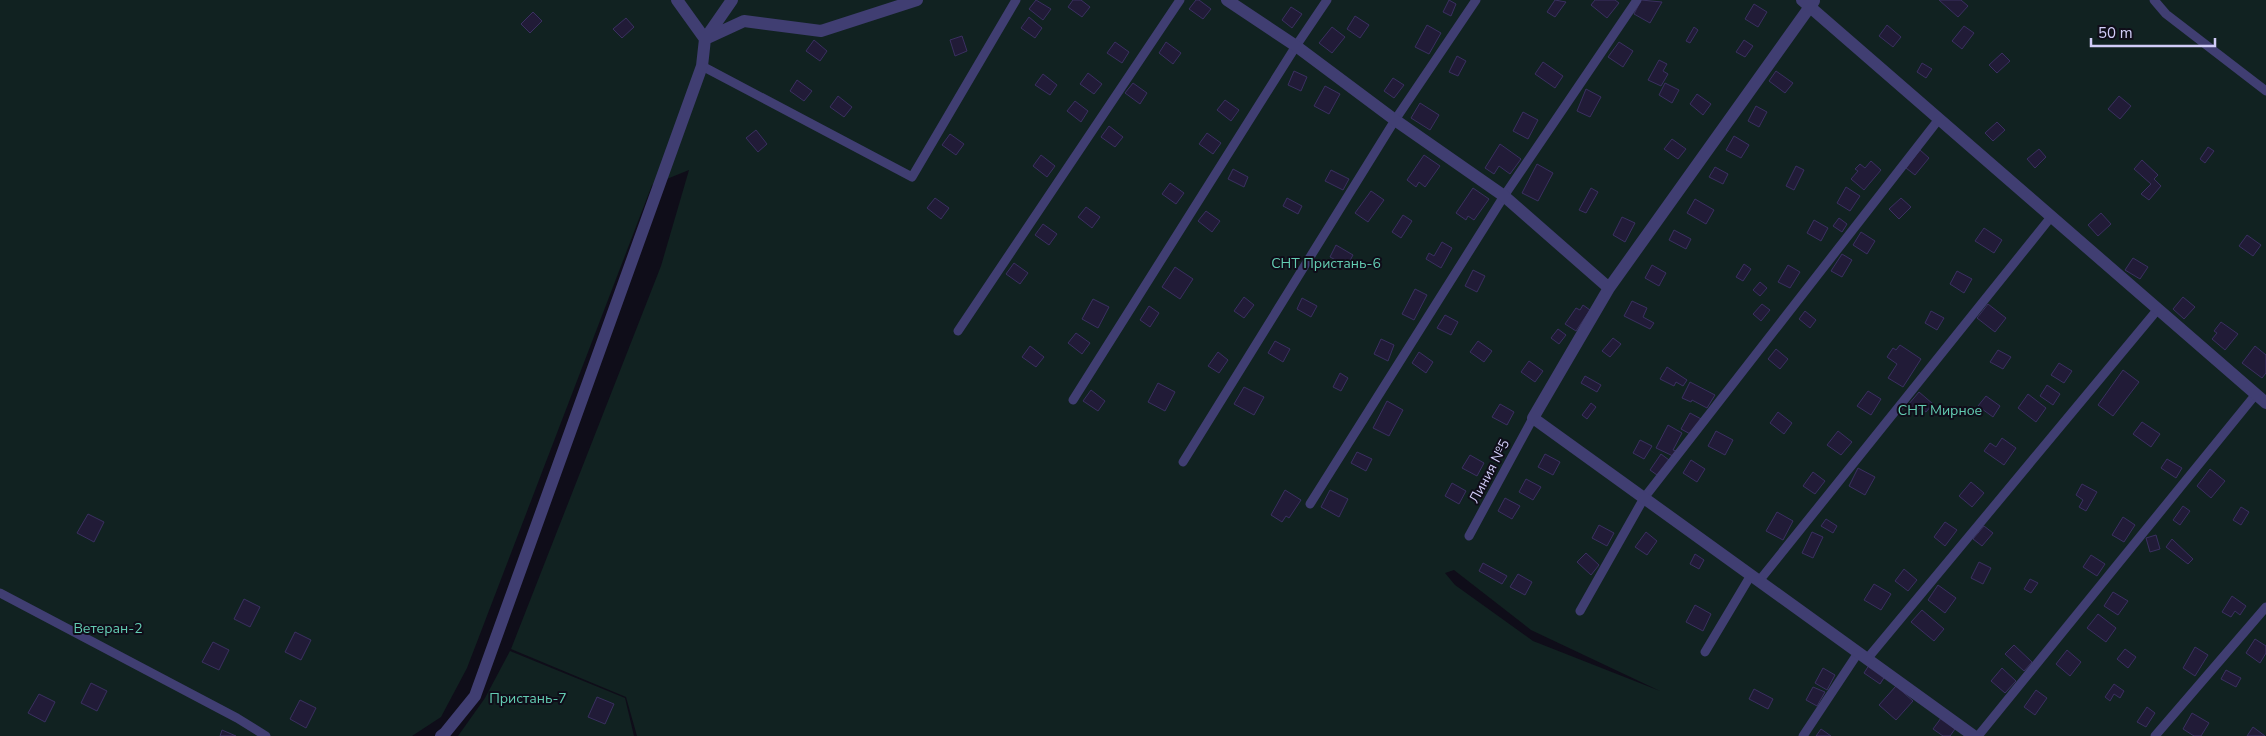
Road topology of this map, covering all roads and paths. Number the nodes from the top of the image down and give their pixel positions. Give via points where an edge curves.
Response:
1 (677, 0) edge
2 (732, 0) edge
3 (917, 0) edge
4 (1016, 0) edge
5 (1180, 0) edge
6 (1227, 0) edge
7 (1327, 0) edge
8 (1476, 0) edge
9 (1637, 0) edge
10 (2154, 0) edge
11 (1809, 2) edge
12 (705, 38) junction
13 (1296, 46) junction
14 (702, 66) junction
15 (2266, 91) edge
16 (1940, 119) junction
17 (1395, 120) junction
18 (1504, 196) junction
19 (2051, 217) junction
20 (1609, 288) junction
21 (2158, 309) junction
22 (958, 331) dead end
23 (2261, 399) edge
24 (1073, 400) dead end
25 (1533, 418) junction
26 (1183, 462) dead end
27 (1644, 498) junction
28 (1310, 504) dead end
29 (1469, 536) dead end
30 (1755, 578) junction
31 (0, 592) edge
32 (2266, 607) edge
33 (1580, 611) dead end
34 (1705, 652) dead end
35 (1863, 656) junction
36 (1967, 734) edge
37 (266, 736) edge
38 (441, 736) edge
39 (1803, 736) edge
40 (1978, 736) edge
41 (2155, 736) edge

1 - 12 street
2 - 12 street
3 - 12 street via 821,31 744,21
4 - 14 lane via 912,177
5 - 22 lane
6 - 13 street
7 - 13 lane
8 - 17 lane
9 - 18 lane
10 - 15 lane via 2166,14
11 - 16 street
11 - 20 street
12 - 14 street
13 - 17 street
13 - 24 lane
14 - 38 street via 475,696
16 - 19 street
16 - 27 lane
17 - 18 street
17 - 26 lane
18 - 20 street
18 - 28 lane
19 - 21 street
19 - 30 lane
20 - 25 street
21 - 23 street
21 - 35 lane
23 - 40 lane
25 - 27 street
25 - 29 lane, Линия №5
27 - 30 street
27 - 33 lane
30 - 34 lane
30 - 35 street
31 - 37 lane
32 - 41 lane
35 - 36 street
35 - 39 lane

